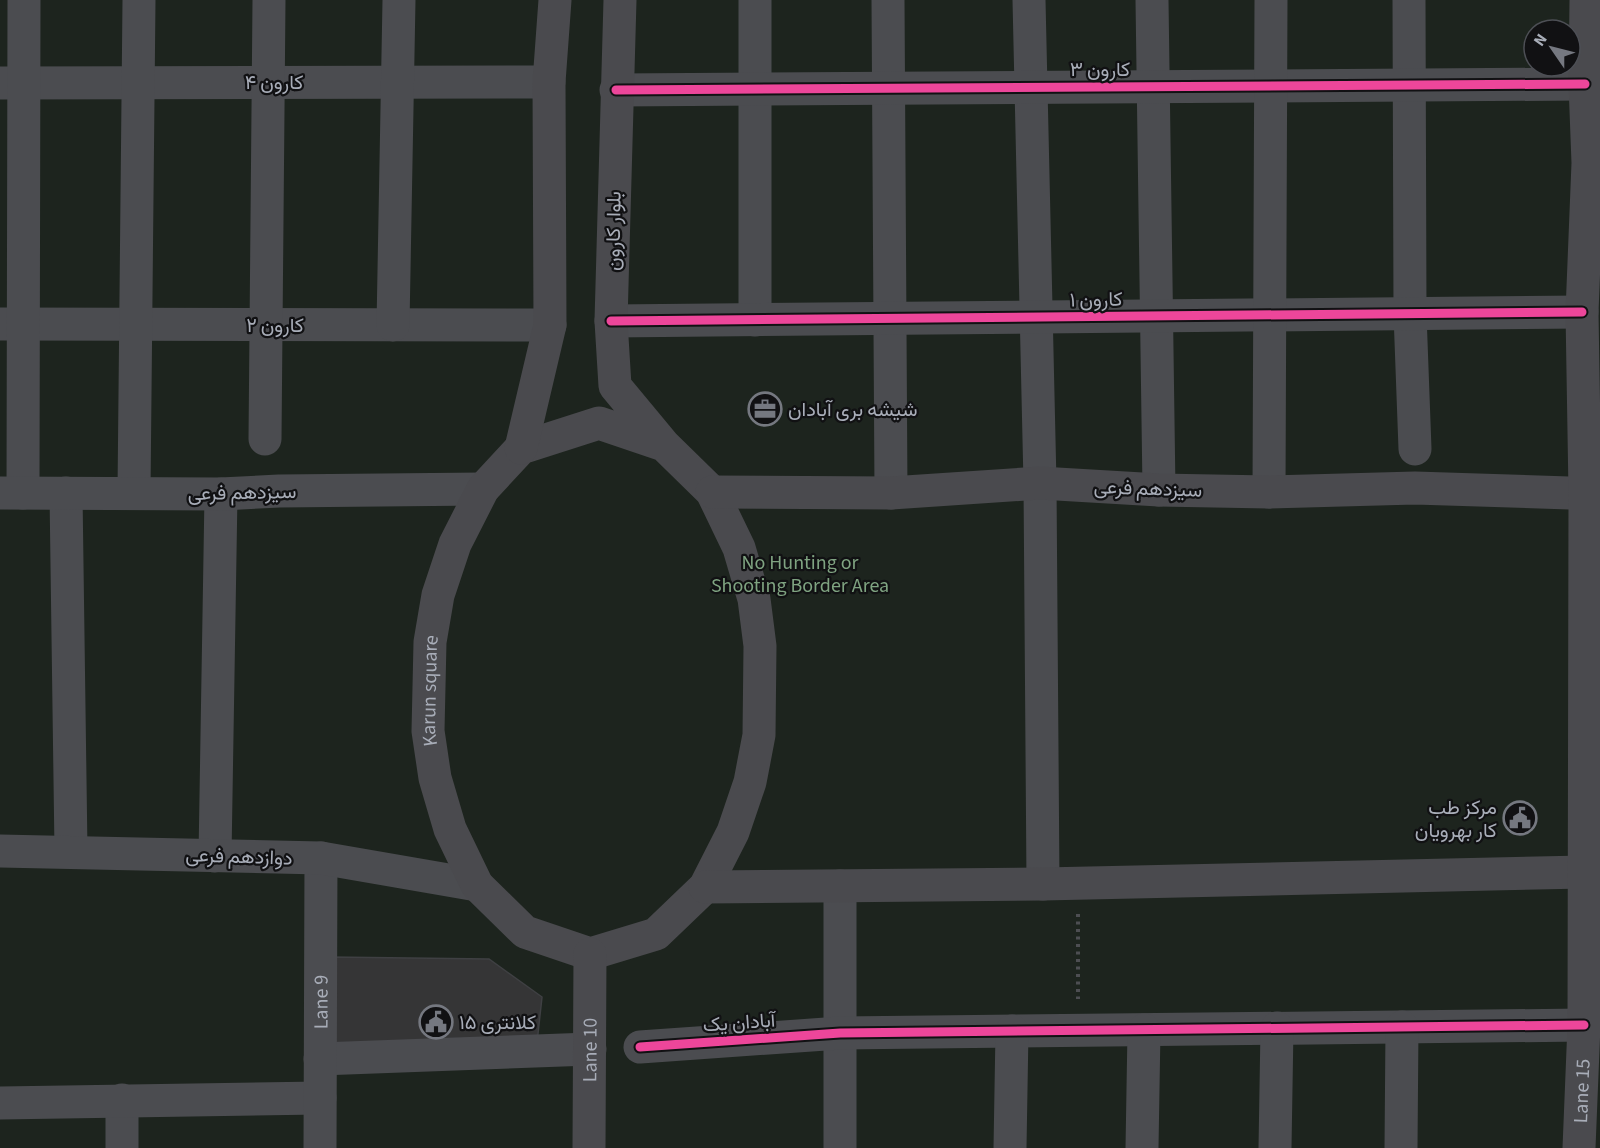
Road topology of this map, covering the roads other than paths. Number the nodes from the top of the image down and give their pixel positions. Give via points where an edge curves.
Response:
1 (24, 0) edge
2 (139, 0) edge
3 (269, 0) edge
4 (399, 0) edge
5 (555, 0) edge
6 (620, 0) edge
7 (754, 0) edge
8 (888, 0) edge
9 (1029, 0) edge
10 (1152, 0) edge
11 (1271, 0) edge
12 (1409, 0) edge
13 (1586, 0) edge
14 (268, 82) junction
15 (398, 82) junction
16 (549, 82) junction
17 (12, 83) edge
18 (138, 83) junction
19 (1585, 84) junction
20 (1409, 85) junction
21 (1271, 86) junction
22 (1154, 87) junction
23 (888, 88) junction
24 (1031, 88) junction
25 (755, 89) junction
26 (616, 90) junction
27 (1594, 163) edge
28 (1582, 312) junction
29 (1410, 314) junction
30 (1157, 316) junction
31 (1270, 316) junction
32 (1036, 318) junction
33 (890, 319) junction
34 (755, 320) junction
35 (611, 321) junction
36 (12, 324) edge
37 (136, 325) junction
38 (266, 325) junction
39 (393, 325) junction
40 (550, 325) junction
41 (265, 439) dead end
42 (664, 445) junction
43 (521, 448) junction
44 (1415, 449) dead end
45 (1040, 483) junction
46 (483, 489) junction
47 (1159, 490) junction
48 (134, 492) junction
49 (712, 492) junction
50 (1269, 492) junction
51 (12, 493) edge
52 (66, 493) junction
53 (891, 493) junction
54 (1593, 493) edge
55 (221, 494) junction
56 (0, 851) edge
57 (70, 851) junction
58 (215, 856) junction
59 (321, 858) junction
60 (1584, 872) junction
61 (1043, 884) junction
62 (477, 885) junction
63 (840, 886) junction
64 (705, 888) junction
65 (590, 954) junction
66 (1402, 1027) junction
67 (1277, 1028) junction
68 (1144, 1029) junction
69 (1012, 1031) junction
70 (840, 1033) junction
71 (1589, 1043) edge
72 (640, 1047) dead end
73 (590, 1049) junction
74 (320, 1059) junction
75 (320, 1098) junction
76 (122, 1100) junction
77 (0, 1103) edge
78 (122, 1148) edge
79 (320, 1148) edge
80 (589, 1148) edge
81 (840, 1148) edge
82 (1010, 1148) edge
83 (1142, 1148) edge
84 (1275, 1148) edge
85 (1401, 1148) edge
86 (1579, 1148) edge

1 - 17 street
2 - 18 street
3 - 14 street
4 - 15 street
5 - 16 main road
6 - 26 main road, بلوار کارون
7 - 25 street
8 - 23 street
9 - 24 street
10 - 22 street
11 - 21 street
12 - 20 street
13 - 19 main road, Lane 15
14 - 15 street, کارون ۴
14 - 18 street, کارون ۴
14 - 38 street
15 - 16 street, کارون ۴
15 - 39 street
16 - 40 main road
17 - 18 street, کارون ۴
17 - 36 street
18 - 37 street
19 - 20 street, کارون ۳
19 - 27 main road, Lane 15
20 - 21 street, کارون ۳
20 - 29 street
21 - 22 street, کارون ۳
21 - 31 street
22 - 24 street, کارون ۳
22 - 30 street
23 - 24 street, کارون ۳
23 - 25 street, کارون ۳
23 - 33 street
24 - 32 street
25 - 26 street, کارون ۳
25 - 34 street
26 - 35 main road, بلوار کارون
27 - 28 main road, Lane 15
28 - 29 street, کارون ۱
28 - 54 main road, Lane 15
29 - 31 street, کارون ۱
29 - 44 street
30 - 31 street, کارون ۱
30 - 32 street, کارون ۱
30 - 47 street
31 - 50 street
32 - 33 street, کارون ۱
32 - 45 street
33 - 34 street, کارون ۱
33 - 53 street
34 - 35 street, کارون ۱
35 - 42 main road, بلوار کارون via 615,386
36 - 37 street, کارون ۲
36 - 51 street
37 - 38 street, کارون ۲
37 - 48 street
38 - 39 street, کارون ۲
38 - 41 street
39 - 40 street, کارون ۲
40 - 43 main road
42 - 43 main road, Karun square via 599,423
42 - 49 main road, Karun square
43 - 46 main road, Karun square
45 - 47 main road, سیزدهم فرعی
45 - 53 main road, سیزدهم فرعی
45 - 61 street
46 - 55 street, سیزدهم فرعی
46 - 62 main road, Karun square via 454,544 438,595 430,642 428,708 435,778 450,829
47 - 50 main road, سیزدهم فرعی
48 - 52 street, سیزدهم فرعی
48 - 55 street, سیزدهم فرعی
49 - 53 main road, سیزدهم فرعی
49 - 64 main road, Karun square via 739,548 754,599 760,646 759,735 750,782 734,832
50 - 54 main road, سیزدهم فرعی via 1415,488
51 - 52 street, سیزدهم فرعی
52 - 57 street
54 - 60 main road, Lane 15
55 - 58 street
56 - 57 street, دوازدهم فرعی
57 - 58 street, دوازدهم فرعی
58 - 59 street, دوازدهم فرعی
59 - 62 street, دوازدهم فرعی
59 - 74 street, Lane 9
60 - 61 main road
60 - 71 main road, Lane 15
61 - 63 main road
62 - 65 main road, Karun square via 525,932
63 - 64 main road
63 - 70 street
64 - 65 main road, Karun square via 656,934
65 - 73 main road, Lane 10
66 - 67 street, آبادان یک
66 - 71 street, آبادان یک
66 - 85 street
67 - 68 street, آبادان یک
67 - 84 street
68 - 69 street, آبادان یک
68 - 83 street
69 - 70 street, آبادان یک
69 - 82 street
70 - 72 street, آبادان یک
70 - 81 street
71 - 86 main road, Lane 15
73 - 74 street
73 - 80 main road, Lane 10
74 - 75 street, Lane 9
75 - 76 street
75 - 79 street, Lane 9
76 - 77 street
76 - 78 street

